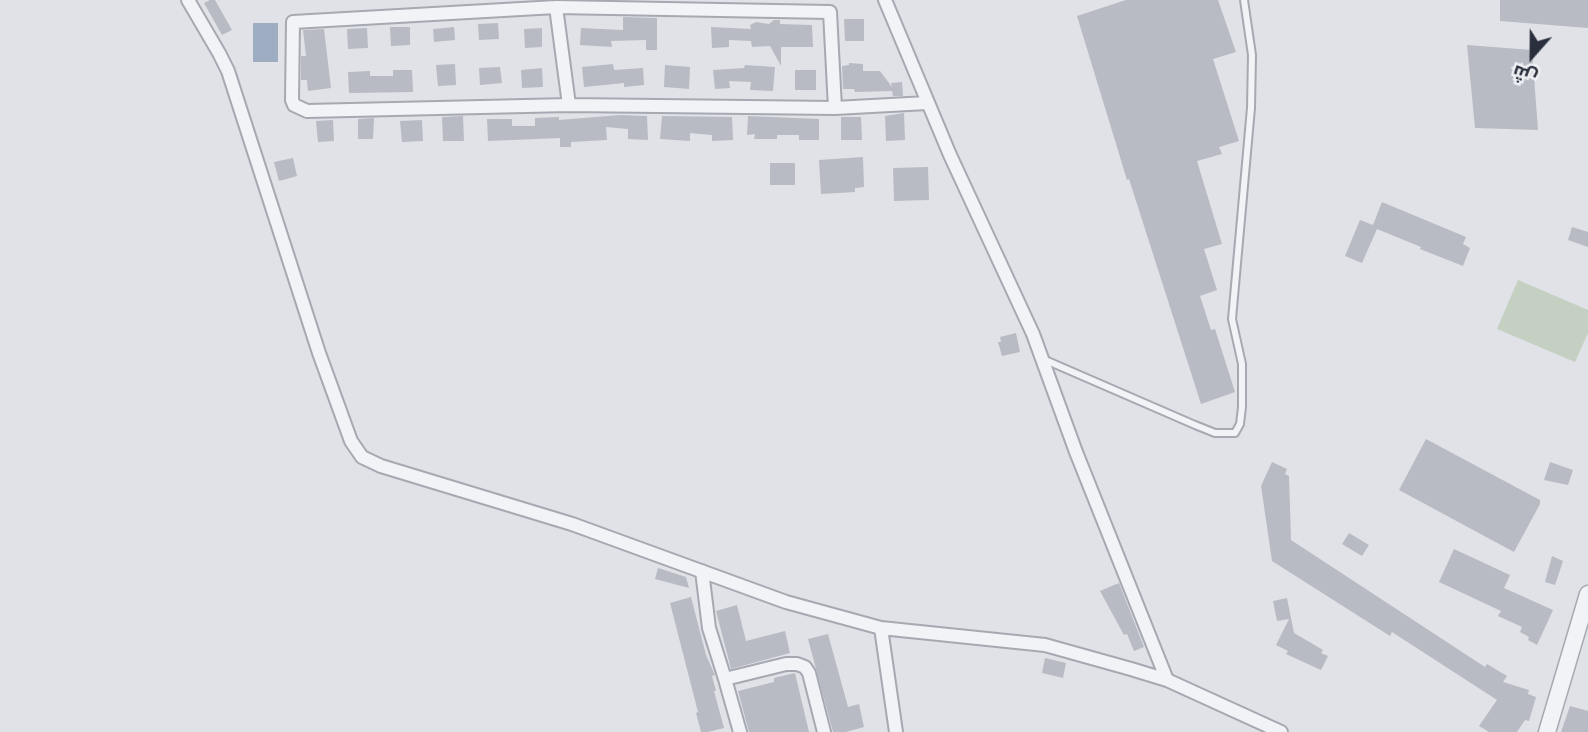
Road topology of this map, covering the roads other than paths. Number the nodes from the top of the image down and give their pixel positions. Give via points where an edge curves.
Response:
1 (188, 0) edge
2 (885, 0) edge
3 (1244, 0) edge
4 (556, 7) junction
5 (927, 103) junction
6 (569, 105) junction
7 (835, 108) junction
8 (1042, 359) junction
9 (702, 572) junction
10 (1588, 594) edge
11 (881, 628) junction
12 (724, 679) junction
13 (1167, 680) junction
14 (740, 732) edge
15 (824, 732) edge
16 (896, 732) edge
17 (1281, 732) edge
18 (1546, 732) edge

1 - 9 street via 228,71 319,353 356,451 370,462 572,524
2 - 5 street
3 - 8 lane via 1252,55 1251,108 1232,319 1242,364 1242,407 1235,433 1215,433
4 - 6 street
4 - 6 street via 293,22 292,100 307,111
4 - 7 street via 830,12
5 - 7 street
5 - 8 street
6 - 7 street
8 - 13 street
9 - 11 street via 786,602
9 - 12 street via 709,628
10 - 18 street
11 - 13 street via 1045,645
11 - 16 street
12 - 14 street
12 - 15 street via 786,664 805,667
13 - 17 street

